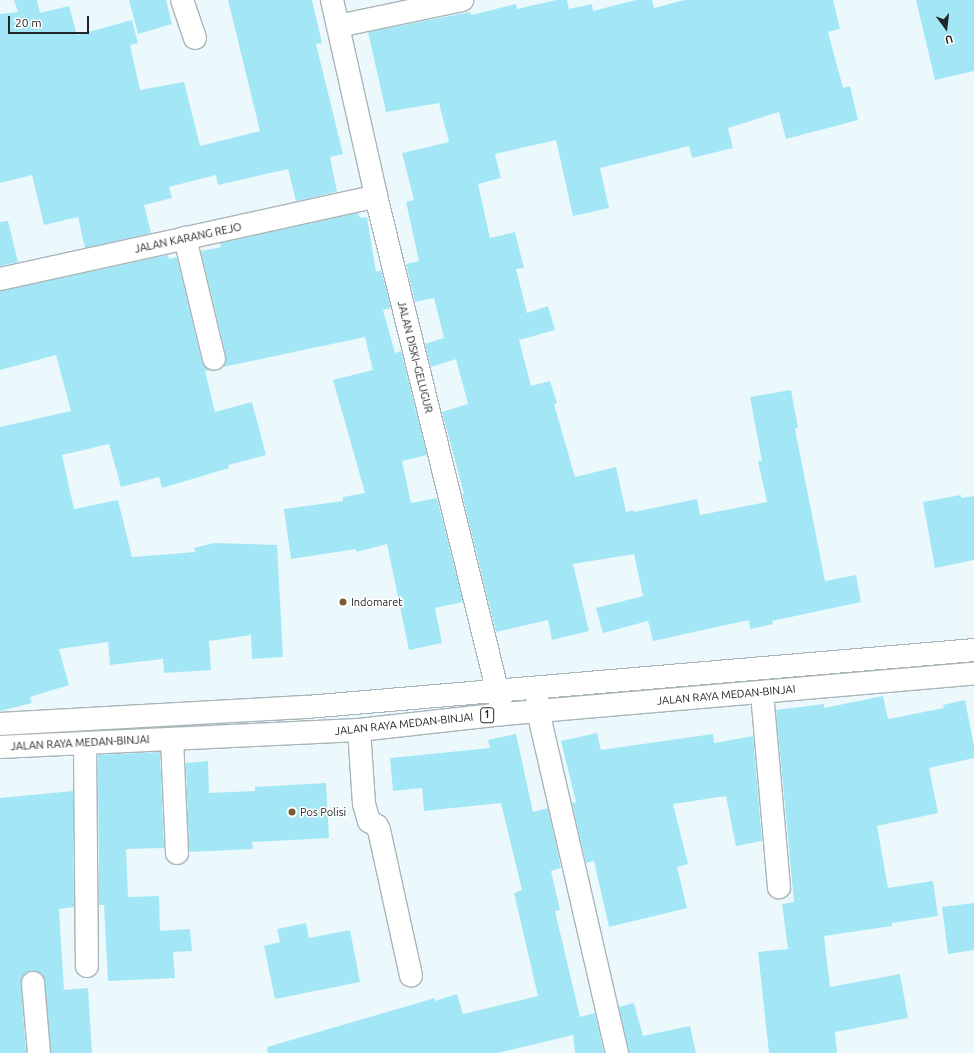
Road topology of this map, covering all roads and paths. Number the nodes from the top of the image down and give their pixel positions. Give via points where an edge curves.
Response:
1 (182, 0) edge
2 (332, 0) edge
3 (462, 0) edge
4 (338, 26) junction
5 (195, 38) dead end
6 (376, 196) junction
7 (185, 238) junction
8 (0, 279) edge
9 (214, 359) dead end
10 (974, 650) edge
11 (974, 674) edge
12 (537, 688) junction
13 (498, 690) junction
14 (762, 693) junction
15 (538, 711) junction
16 (503, 714) junction
17 (0, 724) edge
18 (359, 730) junction
19 (172, 739) junction
20 (85, 744) junction
21 (0, 747) edge
22 (178, 853) dead end
23 (778, 887) dead end
24 (87, 966) dead end
25 (411, 976) dead end
26 (33, 983) dead end
27 (39, 1053) edge
28 (617, 1053) edge

1 - 5 main road
2 - 4 main road, JALAN DISKI–GELUGUR
3 - 4 main road
4 - 6 main road, JALAN DISKI–GELUGUR
6 - 7 main road, JALAN KARANG REJO
6 - 13 main road, JALAN DISKI–GELUGUR
7 - 8 main road, JALAN KARANG REJO
7 - 9 main road
10 - 12 main road, JALAN RAYA MEDAN-BINJAI / 1
11 - 14 main road, JALAN RAYA MEDAN-BINJAI / 1
12 - 13 main road, JALAN RAYA MEDAN-BINJAI / 1
12 - 15 main road
13 - 16 main road, JALAN DISKI–GELUGUR
13 - 17 main road, JALAN RAYA MEDAN-BINJAI / 1 via 307,707
14 - 15 main road, JALAN RAYA MEDAN-BINJAI / 1
14 - 23 main road
15 - 16 main road, JALAN RAYA MEDAN-BINJAI / 1
15 - 28 main road
16 - 18 main road, JALAN RAYA MEDAN-BINJAI / 1
18 - 19 main road, JALAN RAYA MEDAN-BINJAI / 1
18 - 25 main road via 364,804 369,821 379,830
19 - 20 main road, JALAN RAYA MEDAN-BINJAI / 1
19 - 22 main road
20 - 21 main road, JALAN RAYA MEDAN-BINJAI / 1
20 - 24 main road
26 - 27 main road

